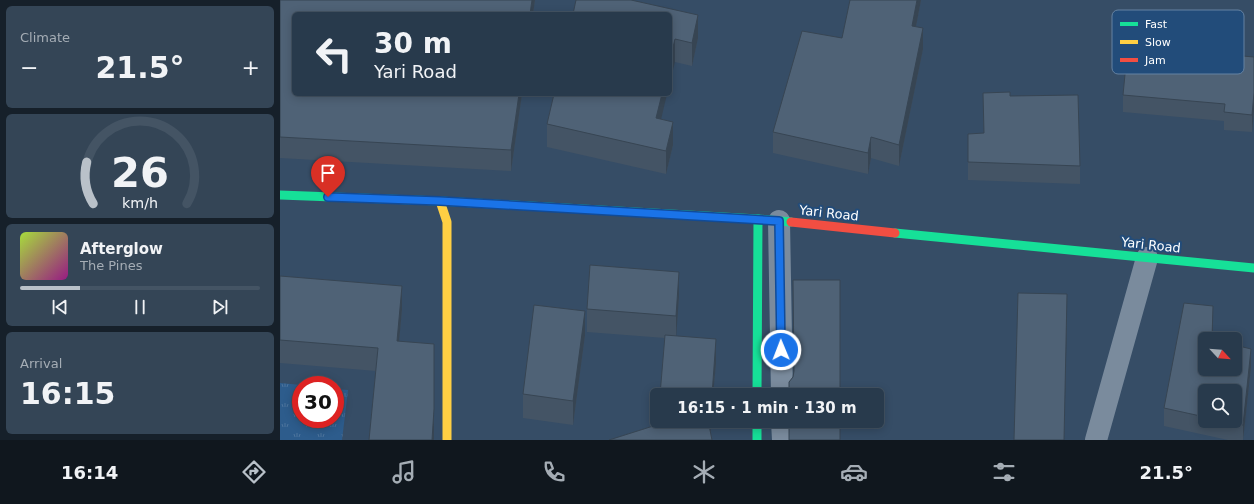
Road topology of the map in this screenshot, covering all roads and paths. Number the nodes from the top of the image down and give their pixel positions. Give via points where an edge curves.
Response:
1 (280, 195) edge
2 (440, 201) junction
3 (769, 220) junction
4 (1147, 258) junction
5 (1254, 268) edge
6 (757, 388) edge
7 (781, 388) edge
8 (757, 428) edge
9 (782, 428) edge
10 (447, 440) edge
11 (757, 440) edge
12 (783, 440) edge
13 (1096, 440) edge

1 - 2 street, Yari Road
2 - 3 street, Yari Road
2 - 10 street via 447,222
3 - 4 street, Yari Road
3 - 6 street
3 - 7 street
4 - 5 street, Yari Road
4 - 13 street
8 - 11 street
9 - 12 street

